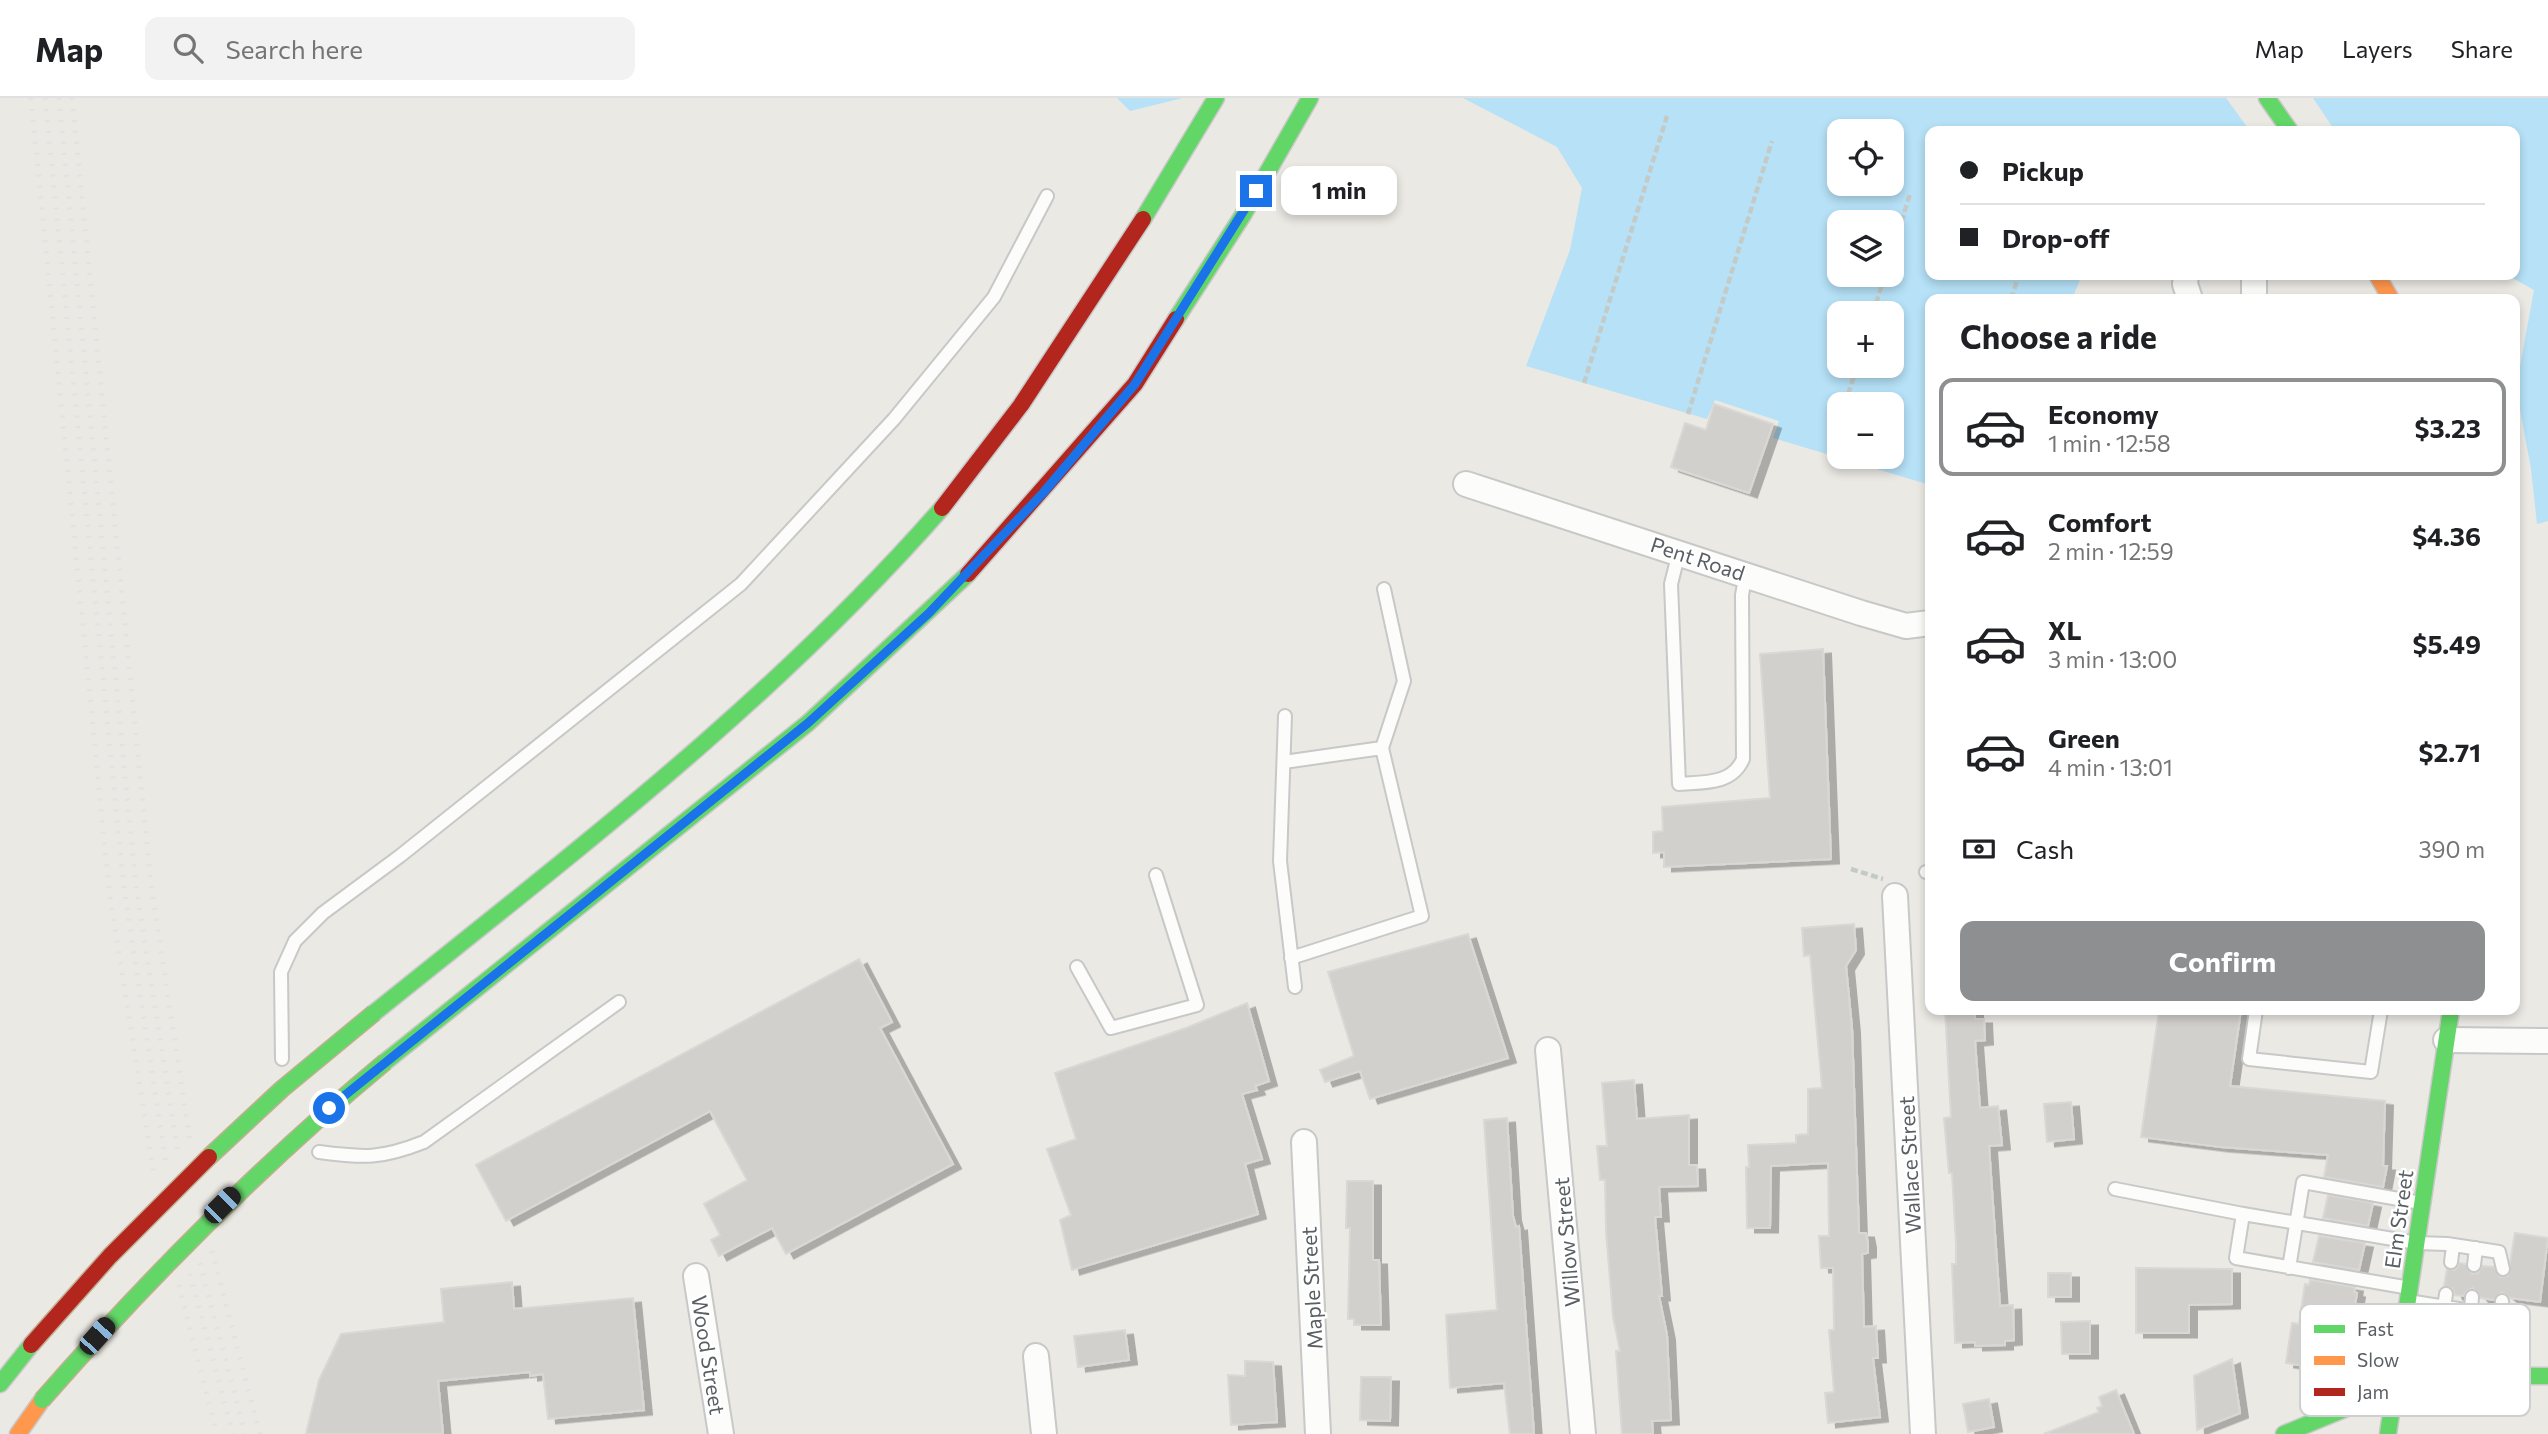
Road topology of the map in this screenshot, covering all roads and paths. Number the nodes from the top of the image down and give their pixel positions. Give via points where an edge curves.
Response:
1 (1216, 98) edge
2 (1310, 98) edge
3 (2267, 98) edge
4 (1667, 116) dead end
5 (2287, 126) edge
6 (1772, 141) dead end
7 (1910, 194) dead end
8 (1047, 196) dead end
9 (1904, 213) edge
10 (1584, 383) dead end
11 (1688, 414) dead end
12 (1466, 484) dead end
13 (1679, 552) junction
14 (1746, 573) junction
15 (1384, 589) dead end
16 (1925, 624) edge
17 (1285, 716) dead end
18 (1382, 748) junction
19 (1284, 762) junction
20 (1156, 875) dead end
21 (1895, 896) dead end
22 (1291, 958) junction
23 (1077, 967) dead end
24 (1295, 987) dead end
25 (619, 1002) dead end
26 (2255, 1015) edge
27 (2380, 1015) edge
28 (2450, 1015) edge
29 (2446, 1040) junction
30 (2548, 1041) edge
31 (1548, 1050) dead end
32 (282, 1059) dead end
33 (1304, 1142) dead end
34 (319, 1152) dead end
35 (2115, 1189) dead end
36 (2422, 1203) junction
37 (2243, 1214) junction
38 (2296, 1223) junction
39 (2417, 1243) junction
40 (2454, 1246) junction
41 (2476, 1248) junction
42 (2451, 1262) dead end
43 (2474, 1265) dead end
44 (2289, 1268) junction
45 (2503, 1269) dead end
46 (696, 1276) dead end
47 (2446, 1294) dead end
48 (2409, 1295) junction
49 (2472, 1297) dead end
50 (2502, 1301) dead end
51 (2408, 1304) edge
52 (2433, 1304) edge
53 (2445, 1304) edge
54 (2472, 1304) edge
55 (2502, 1304) edge
56 (1036, 1356) dead end
57 (2530, 1376) edge
58 (2548, 1376) edge
59 (0, 1384) edge
60 (2330, 1416) edge
61 (2391, 1416) edge
62 (18, 1434) edge
63 (721, 1434) edge
64 (1044, 1434) edge
65 (1318, 1434) edge
66 (1583, 1434) edge
67 (1923, 1434) edge
68 (2284, 1434) edge
69 (2388, 1434) edge

1 - 59 main road, bridge via 1095,300 1041,379 963,483 833,627 712,737 374,1013 193,1171 84,1283
2 - 62 main road, bridge via 1135,384 1043,493 929,613 808,723 297,1135 150,1277 42,1400
3 - 5 main road
4 - 10 path
6 - 11 path
7 - 9 path
8 - 32 lane via 994,296 894,419 741,584 323,913 295,941 281,972
12 - 13 street, Pent Road
13 - 14 street, Pent Road
13 - 14 lane via 1671,584 1679,784 1722,780 1743,759 1742,596
14 - 16 street, Pent Road via 1906,626
15 - 18 lane via 1404,681
17 - 19 lane
18 - 19 lane
18 - 22 lane via 1422,916
19 - 22 lane via 1280,861
20 - 23 lane via 1197,1005 1111,1028
21 - 67 street, Wallace Street
22 - 24 lane
25 - 34 lane via 424,1142 388,1156
26 - 27 lane via 2249,1059 2371,1072
28 - 29 main road, Elm Street
29 - 30 street
29 - 36 main road, Elm Street
31 - 66 street, Willow Street
33 - 65 street, Maple Street
35 - 37 lane
36 - 38 lane via 2303,1182
36 - 39 main road, Elm Street
37 - 38 lane
37 - 44 lane via 2236,1258
38 - 39 lane
38 - 44 lane
39 - 40 lane
39 - 48 main road, Elm Street
40 - 41 lane
40 - 42 lane
41 - 43 lane
41 - 45 lane via 2500,1252
44 - 48 lane
46 - 63 street, Wood Street
47 - 53 lane
48 - 51 main road, Elm Street
48 - 52 lane
49 - 54 lane
50 - 55 lane
56 - 64 street
57 - 58 main road
60 - 68 main road
61 - 69 main road, Elm Street

